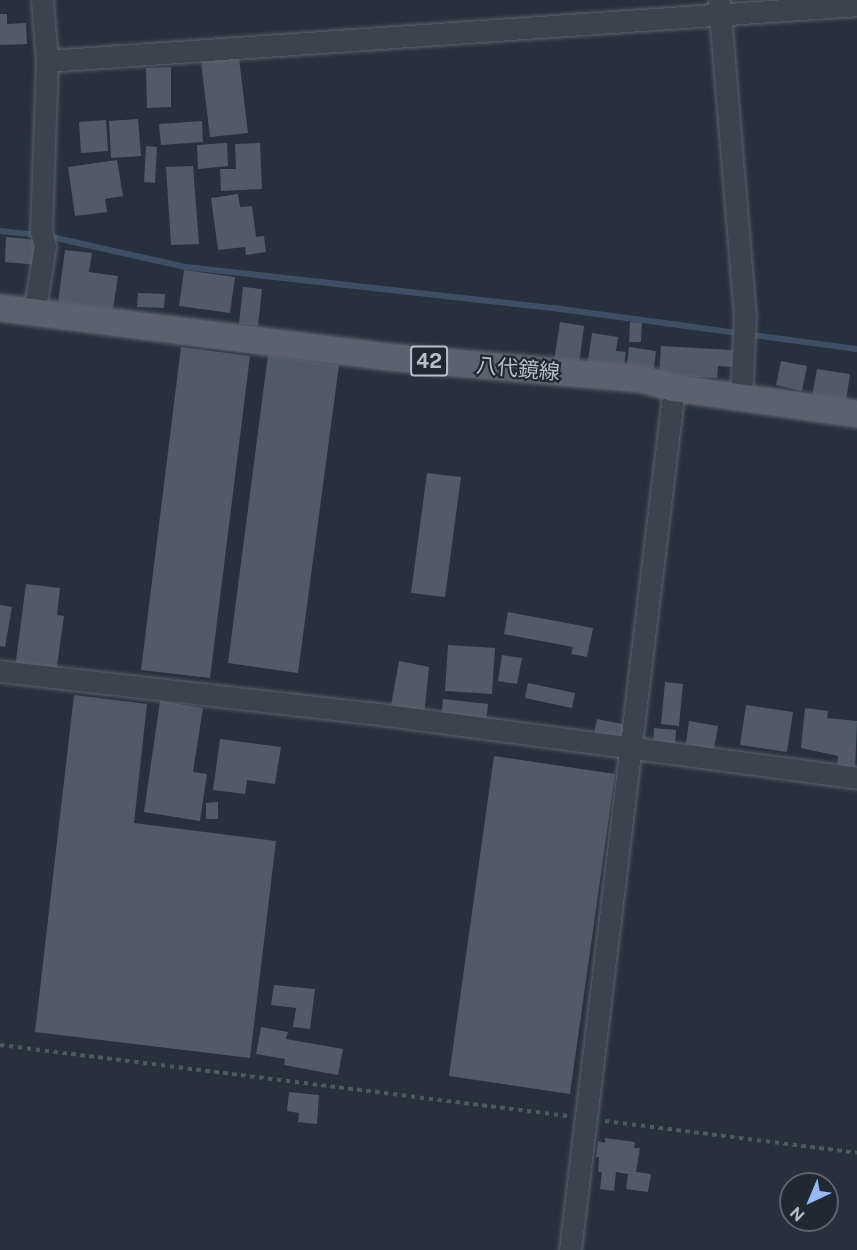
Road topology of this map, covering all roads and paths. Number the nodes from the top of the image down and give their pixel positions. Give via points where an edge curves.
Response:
1 (42, 0) edge
2 (857, 5) edge
3 (720, 7) edge
4 (47, 61) junction
5 (0, 308) edge
6 (34, 313) junction
7 (674, 388) junction
8 (741, 398) junction
9 (857, 414) edge
10 (0, 671) edge
11 (630, 748) junction
12 (857, 778) edge
13 (0, 1046) edge
14 (585, 1118) junction
15 (857, 1153) edge
16 (570, 1250) edge

1 - 4 street
2 - 3 street
3 - 4 street
3 - 8 street via 745,314
4 - 6 street via 43,239
5 - 6 main road, 八代鏡線 / 42
6 - 7 main road, 八代鏡線 / 42 via 386,357 642,379
7 - 8 main road, 八代鏡線 / 42
7 - 11 street
8 - 9 main road, 八代鏡線 / 42
10 - 11 street via 371,713
11 - 12 street
11 - 14 street
13 - 14 path
14 - 15 path
14 - 16 street

